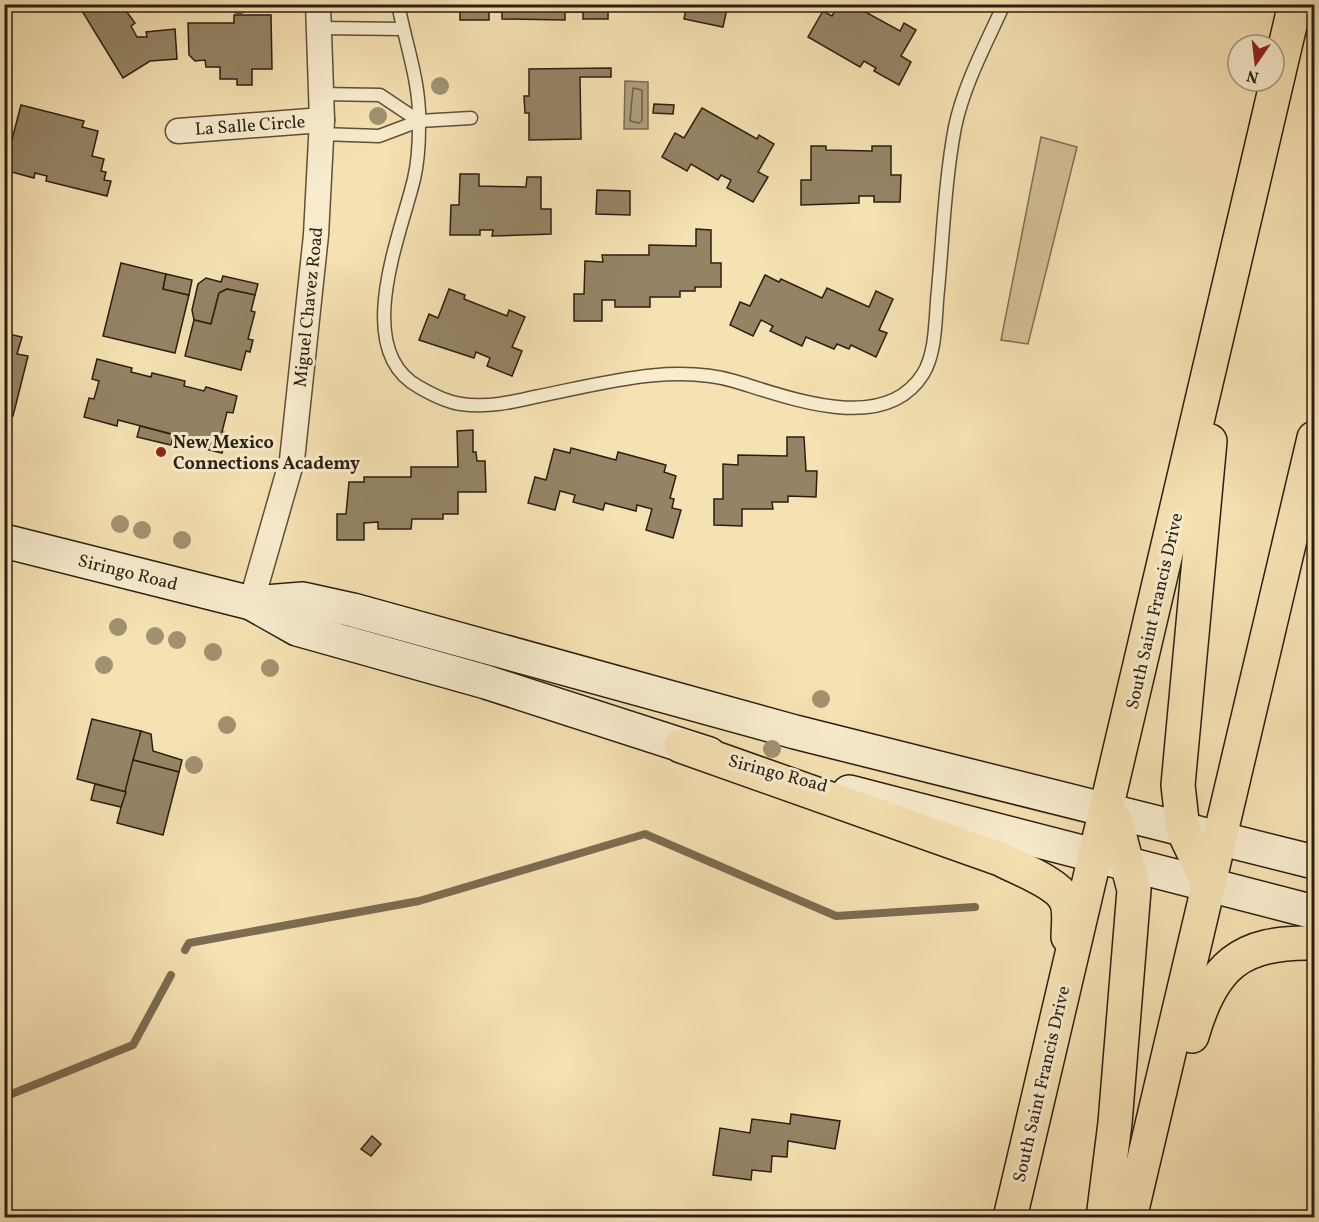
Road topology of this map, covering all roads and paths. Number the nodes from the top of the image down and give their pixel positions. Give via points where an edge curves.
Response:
1 (398, 4) edge
2 (1004, 4) edge
3 (1296, 4) edge
4 (319, 16) edge
5 (403, 29) junction
6 (321, 94) junction
7 (471, 118) dead end
8 (419, 122) junction
9 (321, 127) junction
10 (178, 131) dead end
11 (1220, 329) junction
12 (1314, 438) edge
13 (4, 541) edge
14 (251, 603) junction
15 (681, 746) junction
16 (1107, 812) junction
17 (1183, 830) junction
18 (1220, 838) junction
19 (1095, 856) junction
20 (1314, 862) edge
21 (1129, 865) junction
22 (1209, 885) junction
23 (1314, 912) edge
24 (1314, 943) edge
25 (1069, 965) junction
26 (1010, 1218) edge
27 (1104, 1218) edge
28 (1131, 1218) edge

1 - 5 lane
2 - 8 lane via 966,87 956,124 933,345 924,374 900,397 869,408 838,408 724,378 686,374 637,378 492,406 458,404 409,382 391,357 384,330 385,298 414,178
3 - 11 highway, South Saint Francis Drive
4 - 5 lane
4 - 6 street, Miguel Chavez Road
5 - 8 lane via 418,85
6 - 8 lane via 380,95
6 - 9 street, Miguel Chavez Road
7 - 8 lane
8 - 9 lane via 379,136
9 - 10 street, La Salle Circle
9 - 14 street, Miguel Chavez Road via 316,235 291,460
11 - 16 highway, South Saint Francis Drive
11 - 17 highway via 1178,785
12 - 18 highway
13 - 14 street, Siringo Road
14 - 15 street, Siringo Road via 297,629 486,681
14 - 16 street, Siringo Road via 303,599 353,610 795,732
15 - 19 street, Siringo Road
15 - 25 highway via 1000,859 1031,874 1066,900
16 - 17 street, Siringo Road
16 - 19 highway, South Saint Francis Drive
16 - 21 highway via 1116,822
17 - 18 street, Siringo Road
17 - 22 highway
18 - 20 street, Siringo Road
18 - 22 highway
19 - 21 street, Siringo Road
19 - 25 highway, South Saint Francis Drive
21 - 22 street, Siringo Road
21 - 27 highway via 1134,890 1133,918
22 - 23 street, Siringo Road
22 - 28 highway
24 - 28 highway via 1283,942 1238,957 1212,984 1200,1009
25 - 26 highway, South Saint Francis Drive

